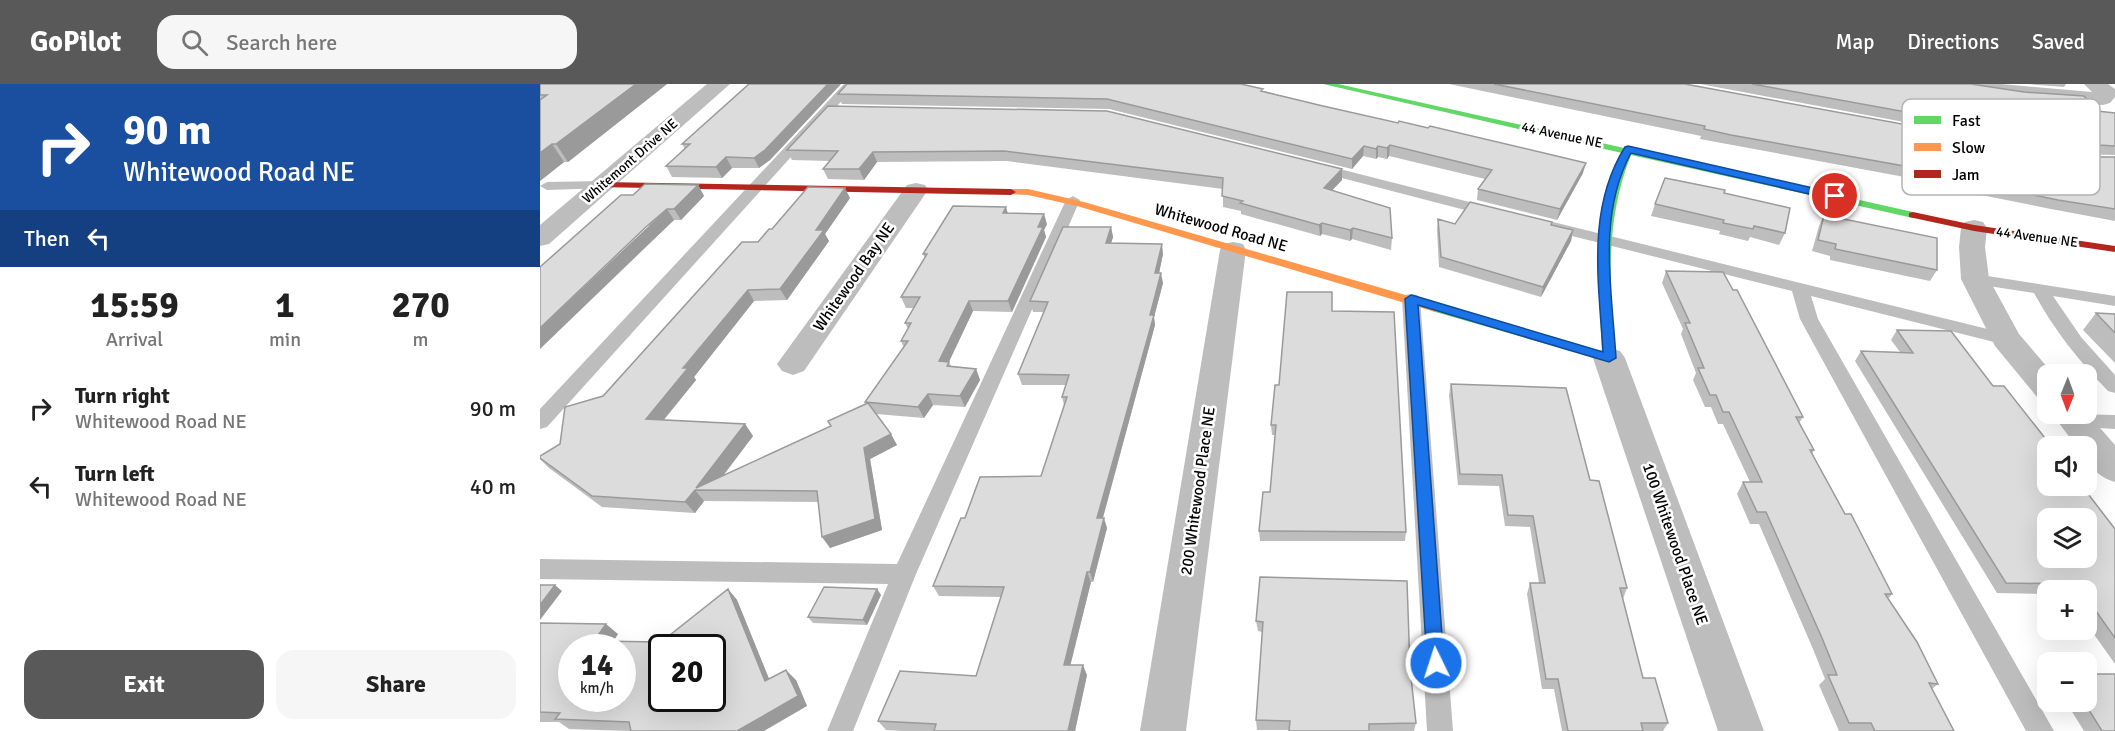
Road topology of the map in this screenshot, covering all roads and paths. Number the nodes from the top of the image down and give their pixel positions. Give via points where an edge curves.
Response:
1 (720, 84) edge
2 (852, 84) edge
3 (1328, 84) edge
4 (1961, 84) edge
5 (2094, 84) edge
6 (828, 110) junction
7 (852, 110) edge
8 (1628, 149) junction
9 (1304, 164) edge
10 (602, 185) junction
11 (547, 186) dead end
12 (759, 186) junction
13 (916, 190) junction
14 (1072, 200) junction
15 (1511, 216) edge
16 (1534, 222) edge
17 (1974, 228) junction
18 (540, 238) edge
19 (1603, 240) junction
20 (2115, 249) edge
21 (1233, 250) junction
22 (1975, 279) junction
23 (1800, 289) junction
24 (2041, 290) junction
25 (1411, 299) junction
26 (2115, 301) edge
27 (2006, 339) junction
28 (1609, 358) junction
29 (793, 364) dead end
30 (2037, 376) edge
31 (2115, 386) edge
32 (2097, 420) edge
33 (540, 422) edge
34 (2115, 422) edge
35 (2078, 424) edge
36 (2115, 469) edge
37 (540, 569) edge
38 (904, 574) junction
39 (840, 731) edge
40 (1163, 731) edge
41 (1440, 731) edge
42 (1741, 731) edge
43 (2041, 731) edge

1 - 10 street, Whitemont Drive NE
2 - 6 lane
3 - 8 street, 44 Avenue NE
4 - 5 street via 2103,99 2107,93
6 - 7 lane
6 - 12 lane
8 - 17 street, 44 Avenue NE
8 - 19 street via 1618,167 1605,213
9 - 15 lane
10 - 11 lane
10 - 12 street, Whitewood Road NE
10 - 18 street, Whitemont Drive NE
12 - 13 street, Whitewood Road NE
12 - 33 lane
13 - 14 street, Whitewood Road NE via 1028,192
13 - 29 street, Whitewood Bay NE
14 - 21 street, Whitewood Road NE
14 - 38 lane
16 - 19 lane
17 - 20 street, 44 Avenue NE
17 - 22 street
19 - 23 lane
19 - 28 street
21 - 25 street, Whitewood Road NE
21 - 40 street, 200 Whitewood Place NE
22 - 24 lane
22 - 27 street
23 - 27 lane
23 - 43 lane via 1809,319
24 - 26 lane
24 - 31 lane via 2054,314
25 - 28 street, Whitewood Road NE
25 - 41 lane
27 - 30 street
28 - 42 street, 100 Whitewood Place NE
32 - 34 lane
35 - 36 street
37 - 38 lane
38 - 39 lane

